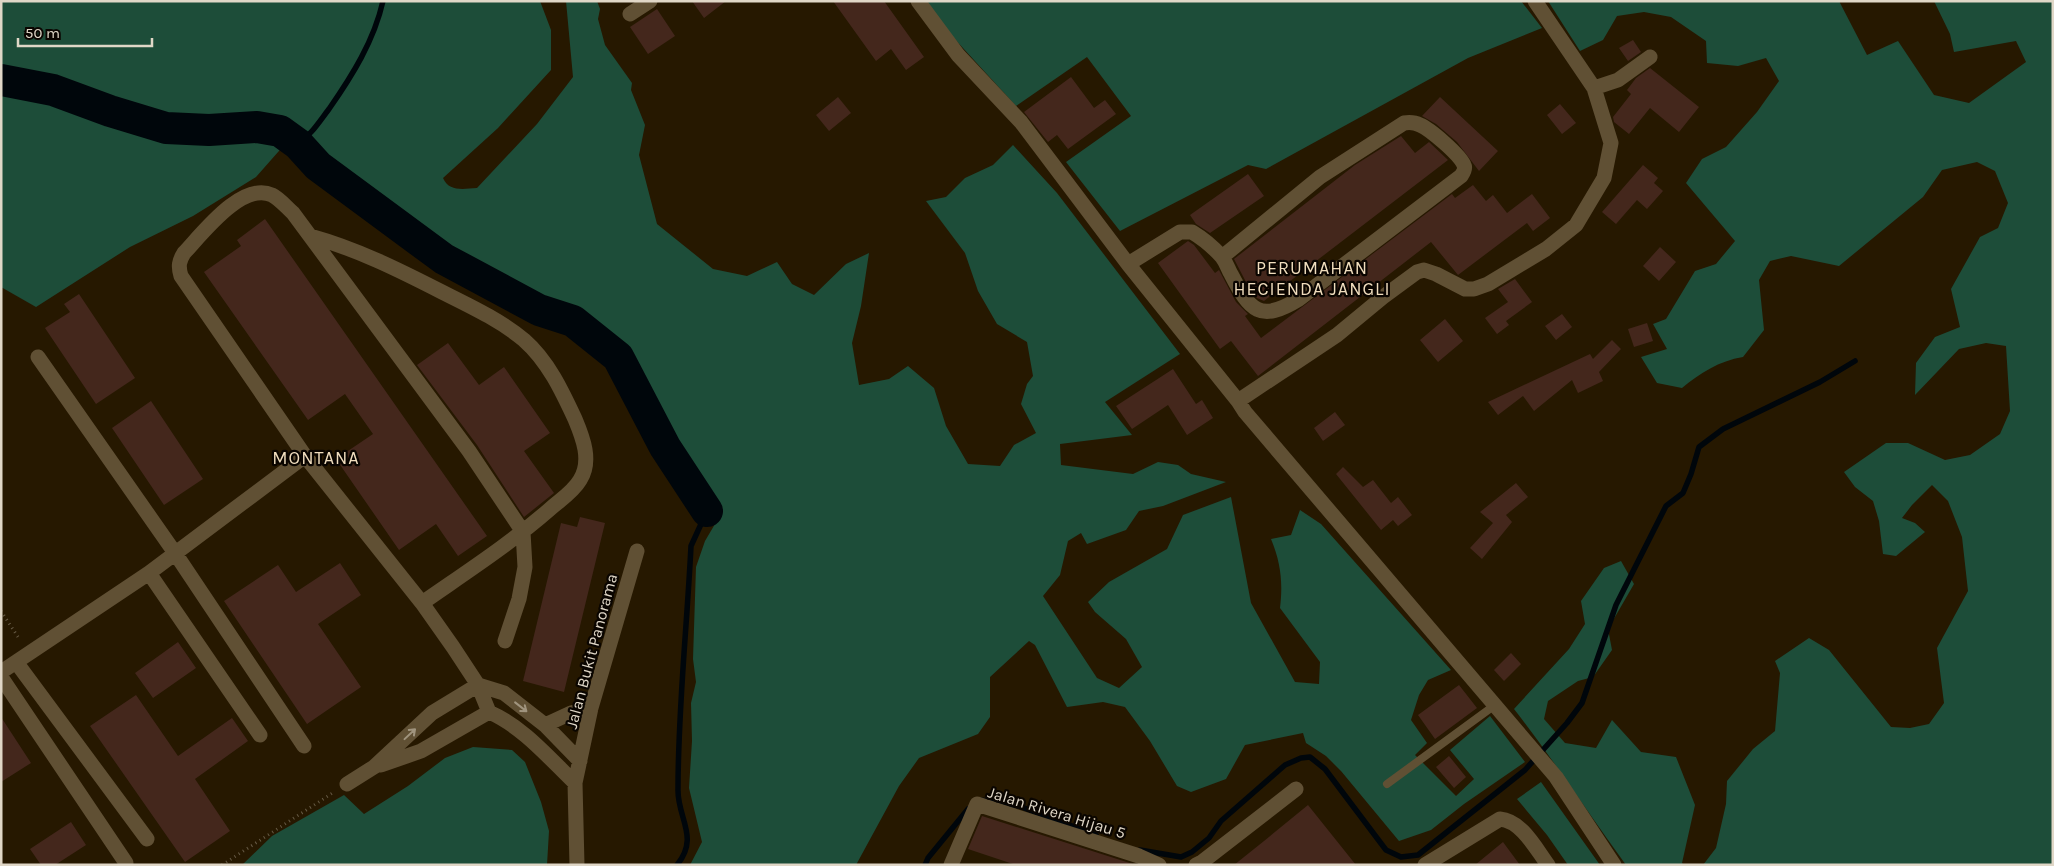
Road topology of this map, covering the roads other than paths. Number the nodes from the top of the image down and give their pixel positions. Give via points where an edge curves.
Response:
1 (650, 1) edge
2 (918, 1) edge
3 (1535, 1) edge
4 (630, 14) dead end
5 (1650, 57) dead end
6 (1594, 88) junction
7 (310, 236) junction
8 (1222, 257) junction
9 (1128, 264) junction
10 (38, 357) dead end
11 (1238, 401) junction
12 (305, 456) junction
13 (523, 532) junction
14 (637, 551) dead end
15 (175, 553) junction
16 (149, 573) junction
17 (422, 604) junction
18 (505, 641) dead end
19 (22, 658) junction
20 (1, 672) edge
21 (1, 677) edge
22 (478, 685) junction
23 (1495, 705) junction
24 (591, 708) junction
25 (489, 712) junction
26 (545, 726) junction
27 (260, 736) dead end
28 (304, 746) dead end
29 (580, 761) junction
30 (374, 767) junction
31 (575, 783) junction
32 (347, 784) road end
33 (1387, 784) dead end
34 (1296, 789) dead end
35 (147, 839) dead end
36 (126, 862) dead end
37 (577, 865) edge
38 (951, 865) edge
39 (1159, 865) edge
40 (1196, 865) edge
41 (1425, 865) edge
42 (1548, 865) edge
43 (1614, 865) edge

1 - 4 street
2 - 9 street via 958,55 1020,122
3 - 6 street
5 - 6 street via 1618,80
6 - 11 street via 1611,143 1604,178 1576,225 1546,249 1474,289 1465,289 1424,270 1417,272 1338,334
7 - 12 street via 293,213 277,199 258,193 238,200 219,216 179,261 181,276
7 - 13 street via 469,451
7 - 13 street via 364,254 474,308 524,340 542,359 561,389 583,437 586,456 580,480 572,490
8 - 8 street via 1320,177 1404,124 1412,122 1429,130 1464,164 1461,176 1286,306 1270,312 1258,310 1242,295
8 - 9 street via 1192,232 1180,232
9 - 11 street
10 - 15 street
11 - 23 street
12 - 15 street
12 - 17 street
13 - 17 street
13 - 18 street via 525,568
14 - 24 street, Jalan Bukit Panorama
15 - 16 street
15 - 28 street
16 - 19 street
16 - 27 street
17 - 22 street
19 - 20 street
19 - 35 street
21 - 36 street
22 - 25 street
22 -> 26 street, Jalan Bukit Panorama via 504,693
30 -> 22 street via 432,713
23 - 33 lane
23 - 43 street via 1556,777
24 - 26 street via 571,713
24 - 29 street, Jalan Bukit Panorama
25 - 30 street via 421,751
25 - 31 street via 503,718 532,740
26 - 29 street, Jalan Bukit Panorama
29 - 31 street, Jalan Bukit Panorama
30 - 32 street
31 - 37 street, Jalan Bukit Panorama
34 - 40 street
38 - 39 street, Jalan Rivera Hijau 5 via 977,804
41 - 42 street via 1500,819 1518,825

